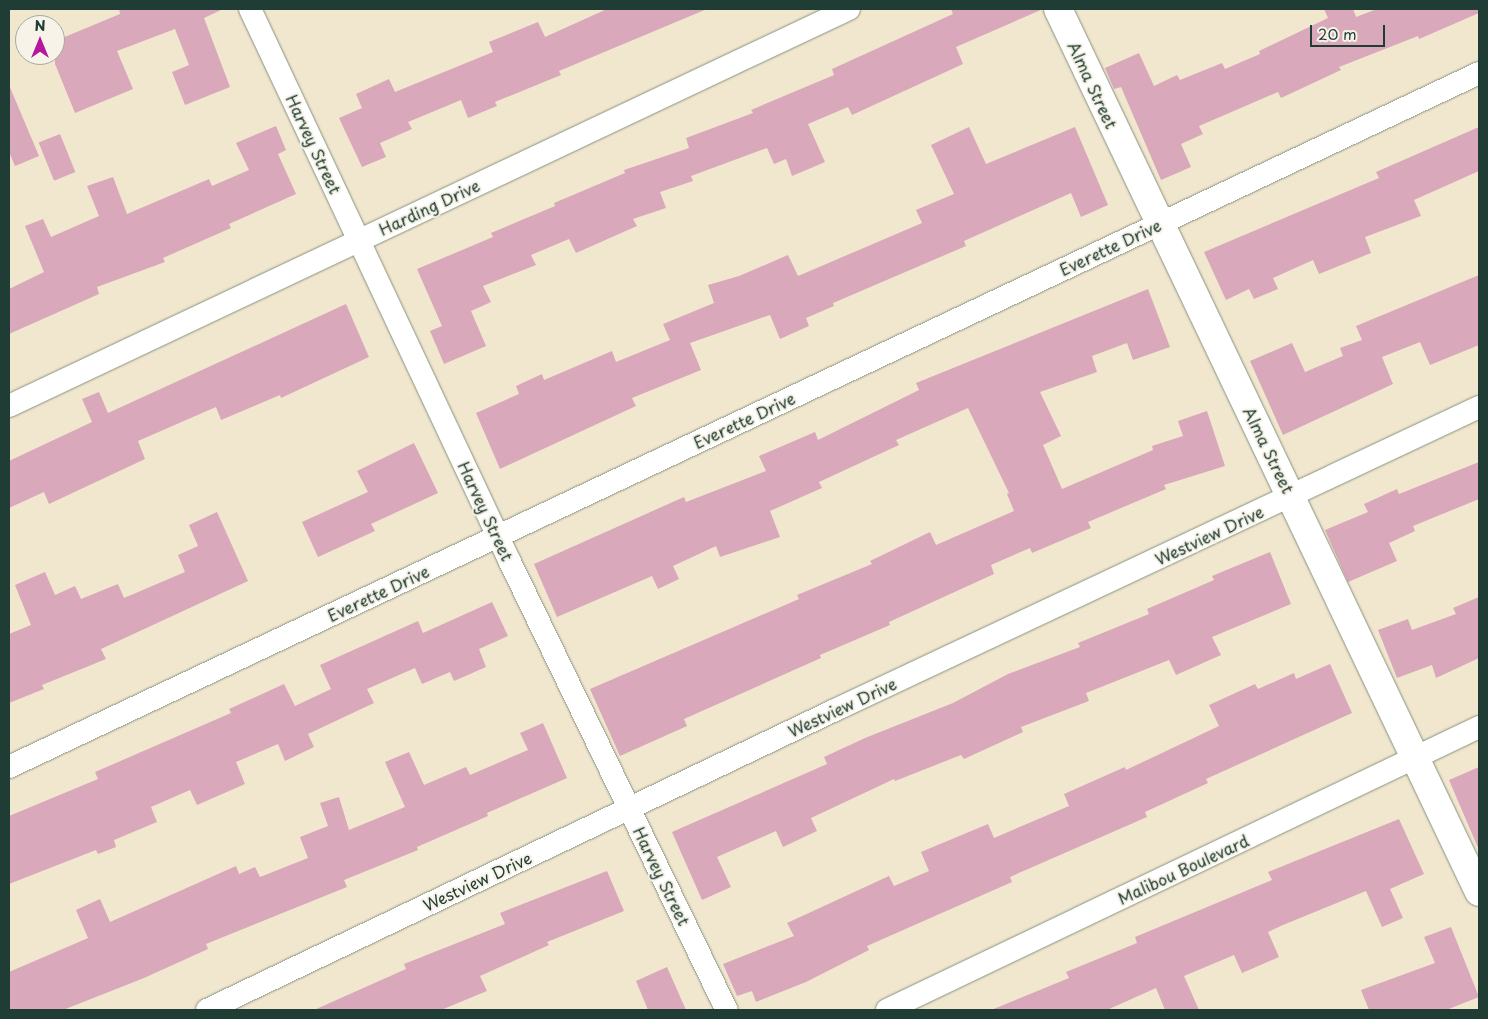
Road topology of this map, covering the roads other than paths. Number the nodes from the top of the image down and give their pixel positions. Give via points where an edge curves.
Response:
1 (250, 9) edge
2 (848, 9) edge
3 (1058, 9) edge
4 (1479, 73) edge
5 (1158, 224) junction
6 (359, 240) junction
7 (9, 406) edge
8 (1479, 407) edge
9 (1292, 496) junction
10 (498, 536) junction
11 (1479, 727) edge
12 (1416, 758) junction
13 (9, 767) edge
14 (630, 810) junction
15 (1479, 892) edge
16 (207, 1010) edge
17 (727, 1010) edge
18 (887, 1010) edge

1 - 6 street, Harvey Street
2 - 6 street, Harding Drive
3 - 5 street, Alma Street
4 - 5 street, Everette Drive
5 - 9 street, Alma Street
5 - 10 street, Everette Drive
6 - 7 street, Harding Drive
6 - 10 street, Harvey Street
8 - 9 street, Westview Drive
9 - 12 street, Alma Street
9 - 14 street, Westview Drive via 833,710
10 - 13 street, Everette Drive
10 - 14 street, Harvey Street
11 - 12 street, Malibou Boulevard
12 - 15 street, Alma Street
12 - 18 street, Malibou Boulevard
14 - 16 street, Westview Drive
14 - 17 street, Harvey Street

